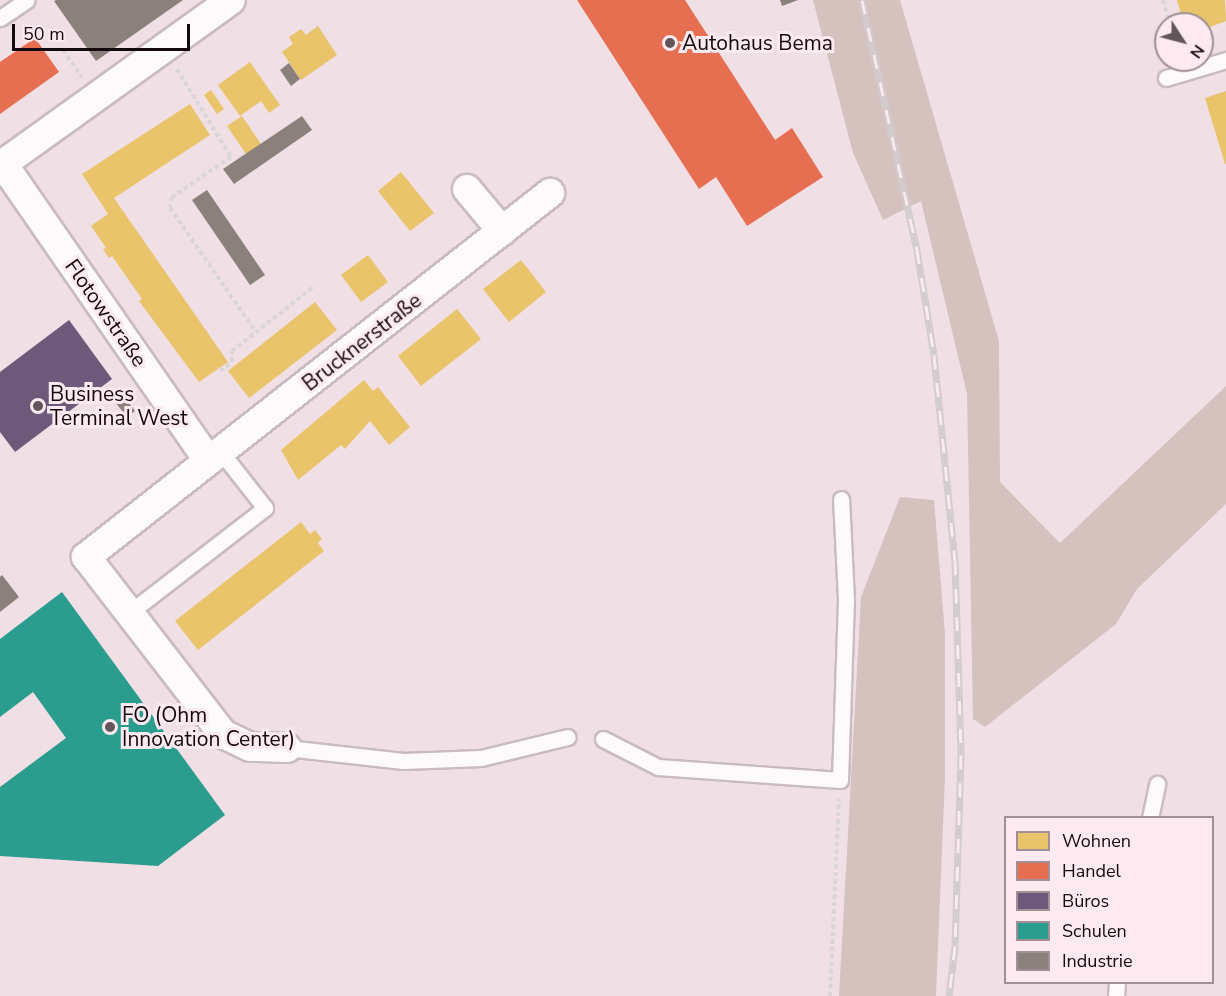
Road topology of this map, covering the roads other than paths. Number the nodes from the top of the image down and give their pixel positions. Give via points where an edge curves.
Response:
1 (27, 0) edge
2 (231, 0) edge
3 (0, 18) edge
4 (1226, 60) edge
5 (1166, 78) dead end
6 (1, 166) edge
7 (467, 189) dead end
8 (550, 193) dead end
9 (502, 231) junction
10 (215, 457) junction
11 (841, 499) dead end
12 (129, 613) junction
13 (568, 737) dead end
14 (603, 739) dead end
15 (287, 748) joint
16 (1157, 784) dead end
17 (1150, 816) edge

1 - 3 lane
2 - 6 street
4 - 5 lane
6 - 10 street, Flotowstraße
7 - 9 street
8 - 9 street, Brucknerstraße
9 - 10 street, Brucknerstraße
10 - 12 street, Brucknerstraße via 86,557
10 - 12 lane via 265,508
11 - 14 lane via 846,600 840,780 658,767
12 - 15 street, Brucknerstraße via 223,734 250,747
13 - 15 lane via 481,758 403,761
16 - 17 lane

